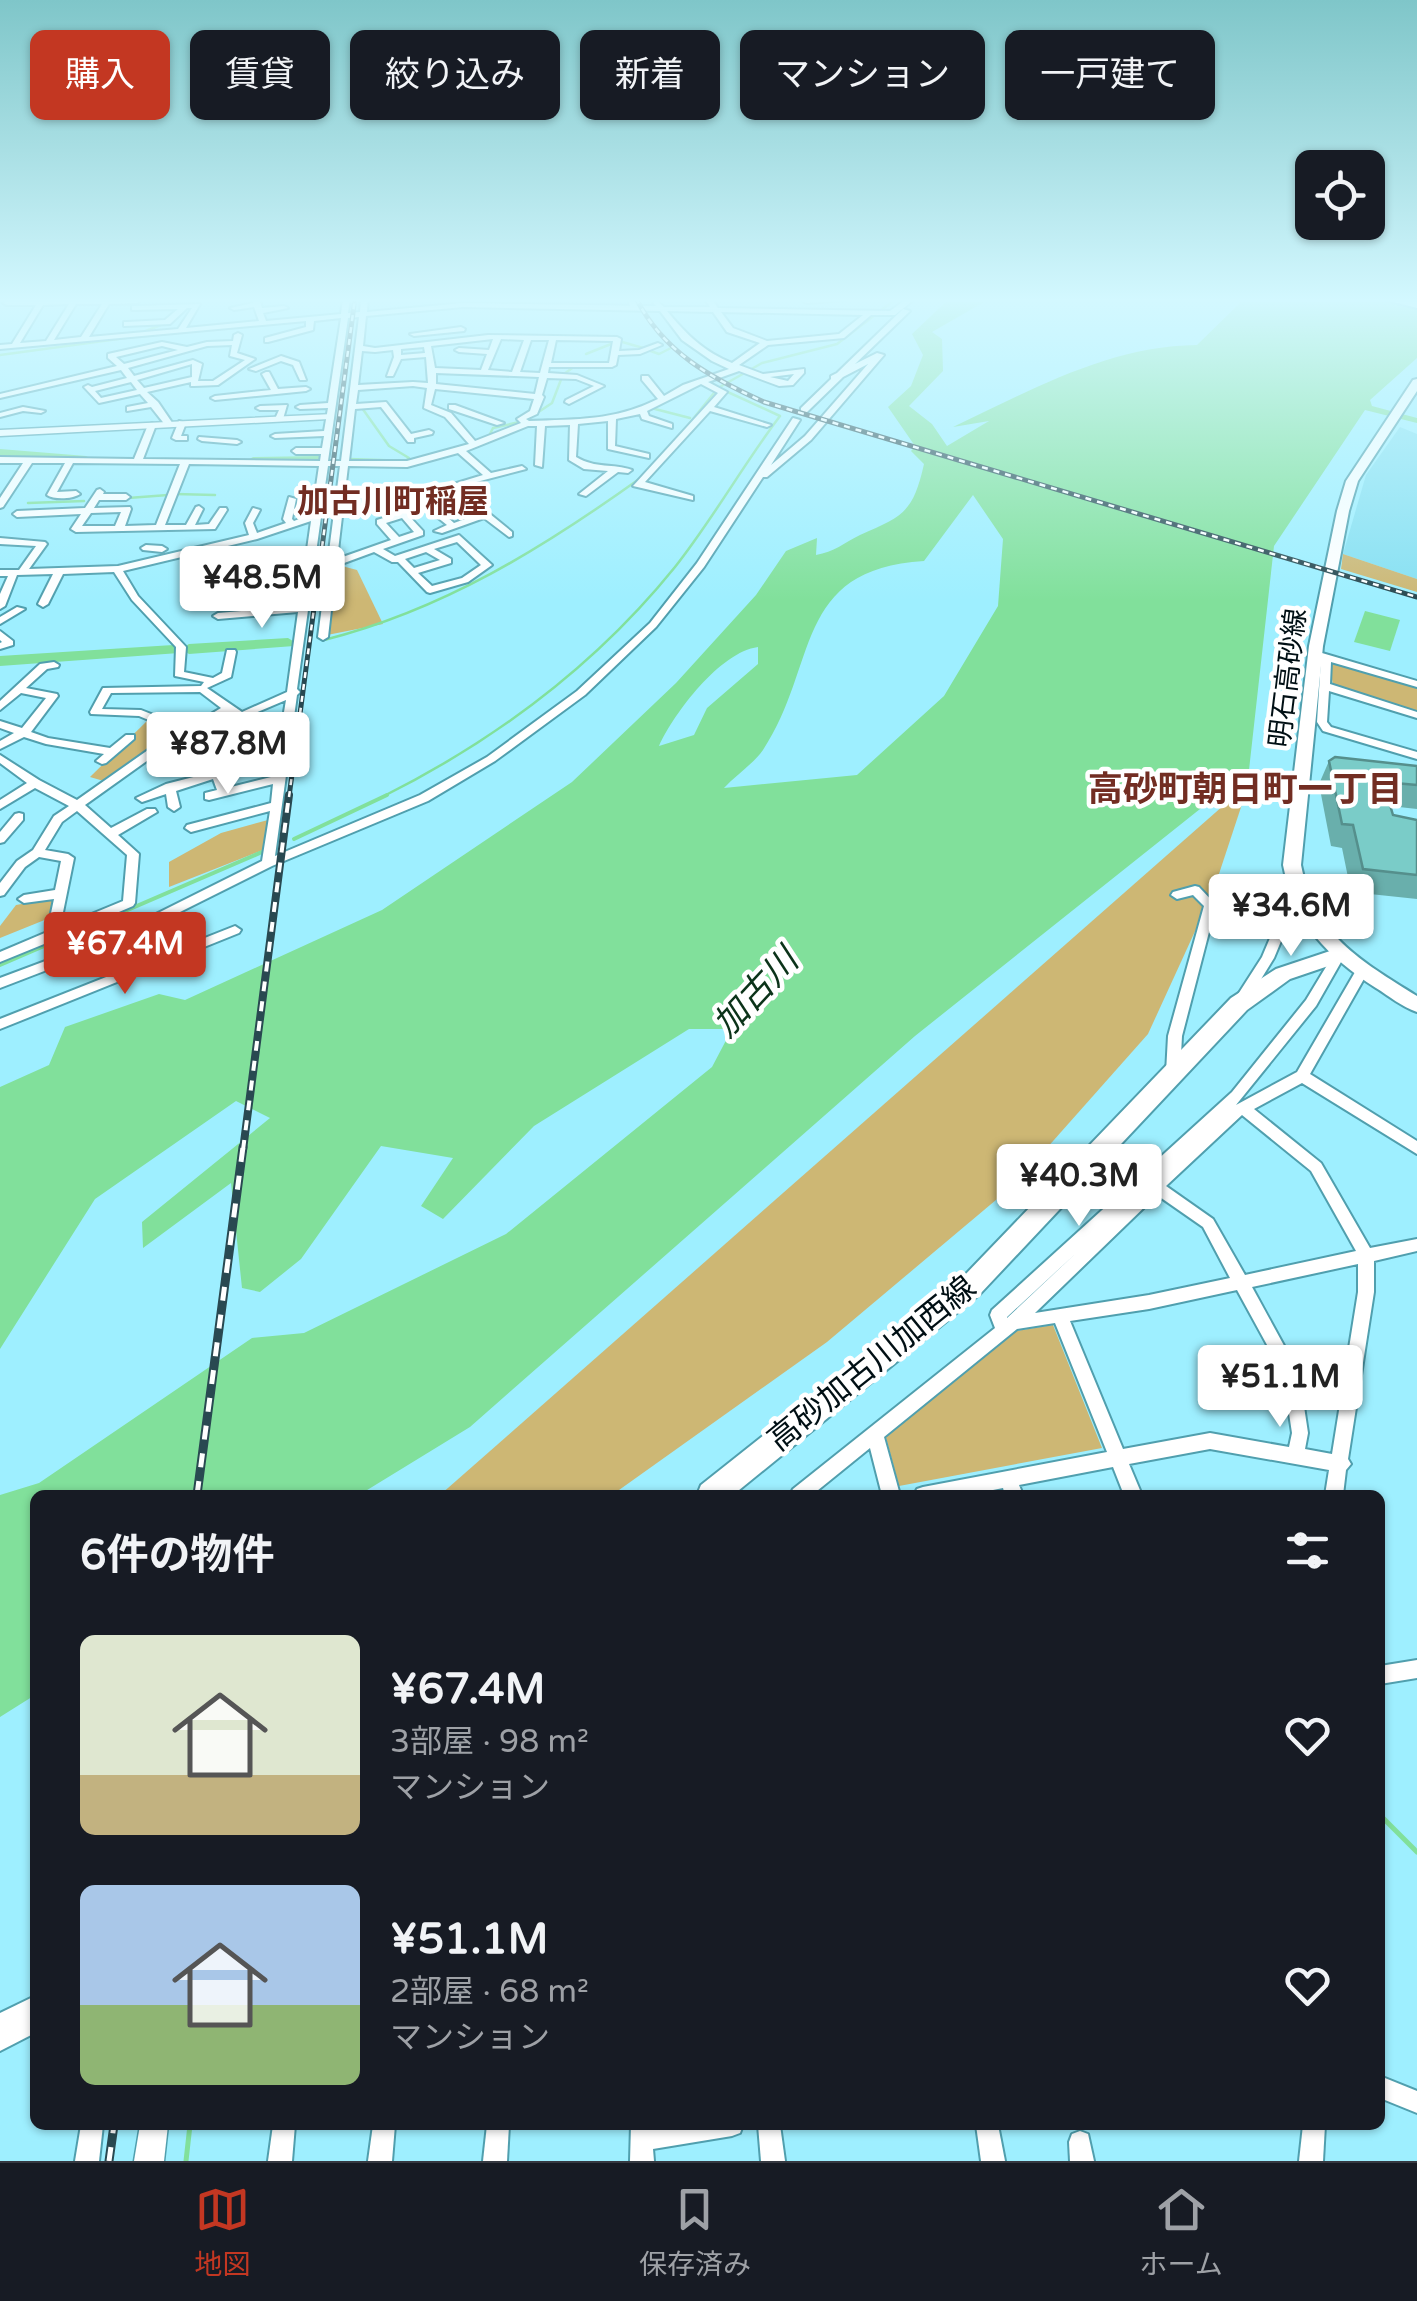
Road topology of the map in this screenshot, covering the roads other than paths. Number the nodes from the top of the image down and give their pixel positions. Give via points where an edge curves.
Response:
1 (108, 399) edge
2 (152, 399) edge
3 (318, 399) edge
4 (331, 399) edge
5 (352, 399) edge
6 (428, 399) edge
7 (494, 399) edge
8 (539, 399) edge
9 (710, 399) edge
10 (814, 399) edge
11 (841, 399) edge
12 (1404, 399) edge
13 (1410, 399) edge
14 (663, 400) edge
15 (99, 401) joint
16 (155, 404) junction
17 (1400, 404) junction
18 (330, 405) junction
19 (490, 406) dead end
20 (351, 407) junction
21 (452, 407) dead end
22 (38, 408) dead end
23 (260, 408) dead end
24 (709, 408) junction
25 (130, 409) dead end
26 (643, 410) junction
27 (804, 410) dead end
28 (104, 414) dead end
29 (0, 415) edge
30 (414, 416) dead end
31 (484, 416) junction
32 (283, 418) junction
33 (612, 419) junction
34 (395, 420) junction
35 (796, 420) dead end
36 (455, 422) junction
37 (574, 422) junction
38 (541, 423) junction
39 (168, 424) junction
40 (182, 424) junction
41 (500, 424) dead end
42 (527, 424) junction
43 (667, 424) dead end
44 (152, 425) junction
45 (761, 425) dead end
46 (429, 432) dead end
47 (0, 433) edge
48 (326, 433) junction
49 (275, 436) junction
50 (184, 438) dead end
51 (202, 439) dead end
52 (223, 441) junction
53 (237, 442) dead end
54 (472, 443) junction
55 (272, 450) dead end
56 (460, 450) junction
57 (296, 452) dead end
58 (642, 454) dead end
59 (324, 456) junction
60 (30, 459) junction
61 (0, 460) edge
62 (70, 461) junction
63 (344, 462) junction
64 (137, 463) junction
65 (208, 463) junction
66 (186, 464) junction
67 (540, 465) dead end
68 (522, 469) dead end
69 (489, 476) junction
70 (755, 481) junction
71 (5, 492) edge
72 (76, 494) dead end
73 (583, 494) dead end
74 (126, 497) dead end
75 (690, 498) dead end
76 (294, 503) dead end
77 (0, 504) edge
78 (86, 509) junction
79 (199, 509) dead end
80 (435, 511) dead end
81 (20, 513) dead end
82 (218, 514) dead end
83 (256, 514) dead end
84 (485, 515) junction
85 (317, 516) junction
86 (291, 523) junction
87 (453, 526) junction
88 (189, 527) junction
89 (119, 528) junction
90 (158, 528) junction
91 (439, 531) dead end
92 (171, 534) junction
93 (509, 534) dead end
94 (254, 537) junction
95 (0, 540) edge
96 (398, 541) junction
97 (146, 548) dead end
98 (162, 548) junction
99 (427, 549) junction
100 (377, 550) junction
101 (487, 550) dead end
102 (474, 554) junction
103 (398, 558) junction
104 (156, 560) junction
105 (332, 564) junction
106 (118, 569) junction
107 (60, 570) junction
108 (414, 571) junction
109 (18, 572) junction
110 (0, 573) edge
111 (52, 586) junction
112 (65, 586) dead end
113 (43, 604) dead end
114 (220, 604) dead end
115 (0, 606) edge
116 (20, 609) dead end
117 (302, 609) junction
118 (0, 621) edge
119 (0, 634) edge
120 (323, 636) dead end
121 (0, 646) edge
122 (231, 652) dead end
123 (1320, 656) junction
124 (54, 665) dead end
125 (214, 681) junction
126 (1417, 684) edge
127 (1324, 686) junction
128 (202, 689) junction
129 (20, 690) junction
130 (292, 693) junction
131 (0, 707) edge
132 (228, 708) junction
133 (1417, 715) edge
134 (285, 721) junction
135 (0, 724) edge
136 (183, 730) junction
137 (258, 732) dead end
138 (20, 734) junction
139 (284, 736) junction
140 (130, 737) dead end
141 (0, 746) edge
142 (108, 756) joint
143 (1417, 756) edge
144 (0, 758) edge
145 (256, 768) dead end
146 (278, 779) junction
147 (35, 783) junction
148 (170, 788) junction
149 (223, 792) junction
150 (209, 796) dead end
151 (142, 798) dead end
152 (0, 804) edge
153 (79, 806) junction
154 (274, 806) junction
155 (174, 807) dead end
156 (150, 812) dead end
157 (19, 821) dead end
158 (191, 828) dead end
159 (112, 833) junction
160 (0, 839) edge
161 (37, 854) junction
162 (268, 863) junction
163 (3, 884) edge
164 (1294, 893) junction
165 (60, 894) junction
166 (1176, 895) dead end
167 (24, 899) dead end
168 (235, 930) dead end
169 (52, 938) junction
170 (1339, 955) junction
171 (0, 958) edge
172 (1370, 974) junction
173 (0, 983) edge
174 (1417, 987) edge
175 (1238, 1004) junction
176 (1417, 1005) edge
177 (0, 1024) edge
178 (1172, 1074) junction
179 (1302, 1076) junction
180 (1243, 1108) junction
181 (1417, 1148) edge
182 (1155, 1186) junction
183 (1417, 1245) edge
184 (1366, 1255) junction
185 (1240, 1281) junction
186 (1061, 1318) junction
187 (1009, 1327) junction
188 (874, 1435) junction
189 (1295, 1457) junction
190 (1118, 1458) junction
191 (1342, 1464) junction
192 (1011, 1488) edge
193 (717, 1490) edge
194 (805, 1490) edge
195 (890, 1490) edge
196 (986, 1490) edge
197 (1131, 1490) edge
198 (1335, 1490) edge
199 (1417, 1670) edge
200 (1385, 1673) edge
201 (30, 2017) edge
202 (0, 2034) edge
203 (1385, 2089) edge
204 (1417, 2102) edge
205 (91, 2130) edge
206 (153, 2130) edge
207 (283, 2130) edge
208 (383, 2130) edge
209 (498, 2130) edge
210 (706, 2130) edge
211 (770, 2130) edge
212 (987, 2130) edge
213 (1314, 2130) edge
214 (642, 2142) edge
215 (88, 2161) edge
216 (149, 2161) edge
217 (280, 2161) edge
218 (380, 2161) edge
219 (495, 2161) edge
220 (773, 2161) edge
221 (992, 2161) edge
222 (1311, 2161) edge

1 - 15 street
2 - 16 street
3 - 18 street
4 - 18 street
5 - 20 street
6 - 36 street via 426,406
7 - 19 street
8 - 42 street via 522,419
9 - 24 street
10 - 27 street
11 - 70 street via 793,452
12 - 17 main road, 明石高砂線
13 - 17 street
14 - 26 street
15 - 28 street
16 - 25 street
16 - 39 street
17 - 123 main road, 明石高砂線 via 1352,481
18 - 32 street
18 - 48 street
20 - 34 street via 383,400
20 - 63 street
21 - 31 street
22 - 29 street via 20,404
23 - 32 street via 284,407
24 - 45 street
24 - 75 street via 639,485
26 - 33 street
26 - 43 street via 645,417
30 - 34 street
31 - 36 street
31 - 41 street
32 - 40 street
32 - 49 street
33 - 37 street
33 - 58 street via 611,447
34 - 46 street via 410,439
35 - 70 street
36 - 54 street
37 - 38 street
37 - 73 street via 572,458 623,469
38 - 42 street
38 - 67 street
39 - 40 street
39 - 44 street
40 - 50 street via 176,438
42 - 54 street
44 - 47 street
44 - 64 street
48 - 49 street
48 - 59 street
49 - 55 street
51 - 52 street
52 - 53 street
52 - 65 street
54 - 56 street
56 - 63 street via 407,464
56 - 69 street
57 - 59 street
59 - 63 street
59 - 65 street
59 - 85 street
60 - 61 street
60 - 62 street
60 - 71 street
62 - 64 street
62 - 72 street via 51,494
63 - 105 street
64 - 66 street
65 - 66 street
66 - 90 street
68 - 69 street
69 - 84 street via 450,486
70 - 162 street via 654,624 581,694 461,779
71 - 77 street
74 - 78 street via 99,495
76 - 86 street
78 - 81 street via 44,517
78 - 89 street via 127,509
78 - 89 street via 76,528
79 - 88 street
80 - 87 street
82 - 88 street via 212,527
83 - 94 street via 249,523
84 - 87 street
84 - 93 street
85 - 86 street
85 - 117 street
86 - 94 street
87 - 91 street
88 - 92 street
89 - 90 street
90 - 92 street
92 - 98 street
94 - 104 street
95 - 109 street via 42,544
96 - 96 street via 420,533 409,513 380,522
96 - 100 street
97 - 98 street
98 - 104 street
99 - 102 street via 459,538
99 - 103 street
99 - 108 street via 448,561
100 - 103 street
100 - 105 street
101 - 102 street
102 - 108 street via 487,566 430,590
103 - 108 street
104 - 106 street
105 - 120 street
106 - 107 street
106 - 125 street via 126,591 181,648 179,674
107 - 109 street
107 - 111 street
109 - 110 street
109 - 115 street
111 - 112 street
111 - 113 street
114 - 117 street via 224,615
116 - 118 street
117 - 130 street
119 - 121 street via 9,643
122 - 125 street via 233,664
123 - 126 street
123 - 127 street
123 - 164 main road, 明石高砂線 via 1292,865
124 - 129 street via 44,666
125 - 128 street
127 - 133 street
127 - 143 street via 1327,729
128 - 132 street
128 - 136 street via 107,690 95,712 141,713
129 - 131 street
129 - 138 street via 53,696
130 - 132 street via 241,716
130 - 134 street
132 - 136 street
134 - 137 street
134 - 139 street
135 - 138 street
136 - 153 street
138 - 141 street
138 - 142 street
139 - 145 street via 246,748
139 - 146 street
140 - 142 street
144 - 147 street
146 - 149 street
146 - 154 street
147 - 152 street
147 - 153 street
148 - 149 street via 217,774
148 - 151 street
148 - 155 street
149 - 150 street
153 - 159 street
153 - 161 street via 58,819
154 - 158 street
154 - 162 street
156 - 159 street
157 - 160 street
159 - 169 street via 133,854 129,903
161 - 163 street
161 - 165 street via 68,858
162 - 173 street via 116,939
164 - 170 main road
164 - 175 street via 1268,958
165 - 167 street
165 - 169 street
166 - 178 street via 1195,890 1210,904 1174,1036
168 - 177 street
169 - 171 street
170 - 172 main road
170 - 175 main road, 高砂加古川加西線 via 1284,974
170 - 187 street via 1312,1003 1237,1096 998,1315
172 - 174 main road
172 - 176 main road
172 - 179 street
175 - 178 main road, 高砂加古川加西線
178 - 193 main road, 高砂加古川加西線 via 972,1286
179 - 180 street
179 - 181 street
180 - 182 street
180 - 184 street via 1316,1167
182 - 185 street via 1208,1224
182 - 187 street
183 - 184 street
184 - 185 street
184 - 191 street
185 - 186 street
185 - 189 street via 1291,1372 1300,1433
186 - 187 street
186 - 190 street
187 - 188 street
188 - 194 street
188 - 195 street
189 - 190 street via 1210,1440
189 - 191 street
190 - 192 street
190 - 197 street
191 - 198 street
192 - 196 street
199 - 200 street
201 - 202 main road
203 - 204 street
205 - 215 street
206 - 216 street
207 - 217 street
208 - 218 street
209 - 219 street
210 - 214 street
211 - 220 street
212 - 221 street
213 - 222 street

